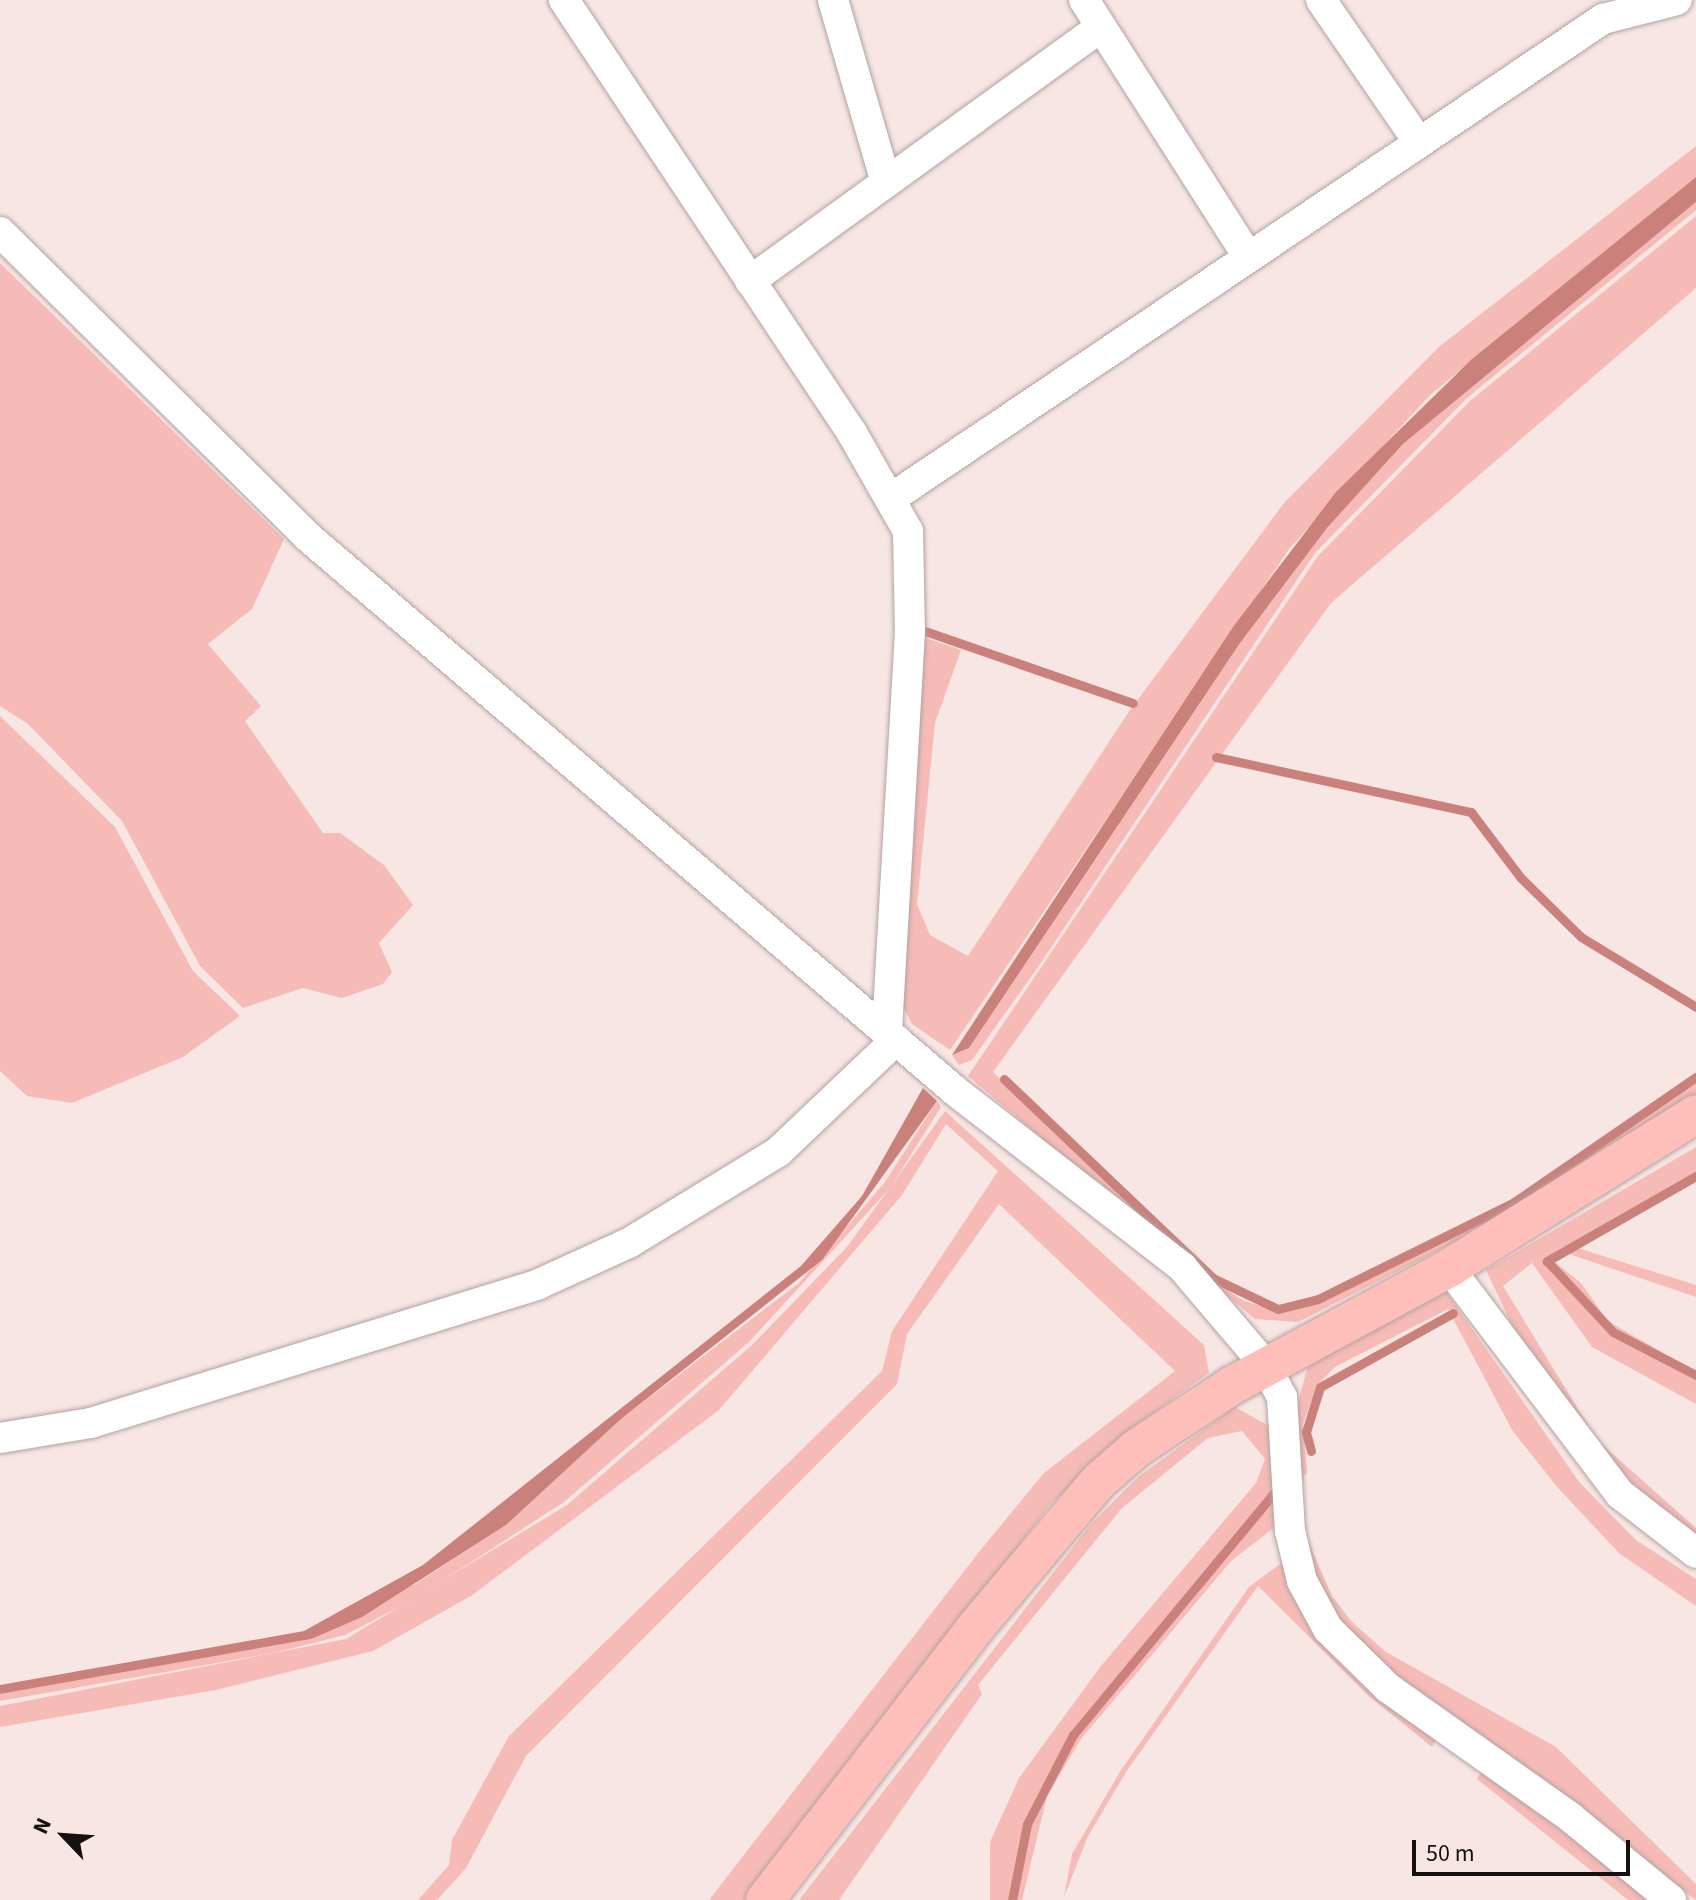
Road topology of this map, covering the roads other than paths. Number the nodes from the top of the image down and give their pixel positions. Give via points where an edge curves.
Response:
1 (564, 0) edge
2 (833, 0) edge
3 (1084, 0) edge
4 (1321, 0) edge
5 (1677, 0) edge
6 (1101, 27) junction
7 (1418, 141) junction
8 (886, 182) junction
9 (0, 232) edge
10 (1247, 255) junction
11 (750, 281) junction
12 (890, 499) junction
13 (891, 1036) junction
14 (1696, 1114) edge
15 (1449, 1268) junction
16 (1266, 1366) junction
17 (0, 1438) edge
18 (1696, 1553) edge
19 (765, 1900) edge
20 (1671, 1900) edge

1 - 11 street
2 - 8 street
3 - 6 street
4 - 7 street
5 - 7 street via 1603,19
6 - 8 street
6 - 10 street
7 - 10 street
8 - 11 street
9 - 13 street via 308,537
10 - 12 street
11 - 12 street
12 - 13 street via 908,531 910,631
13 - 16 street via 1182,1267
13 - 17 street via 778,1152 629,1243 539,1284 91,1423
14 - 15 main road
15 - 16 main road
15 - 18 street via 1620,1494
16 - 19 main road via 1176,1420 1099,1481
16 - 20 street via 1282,1397 1290,1531 1302,1581 1328,1629 1388,1688 1570,1817

